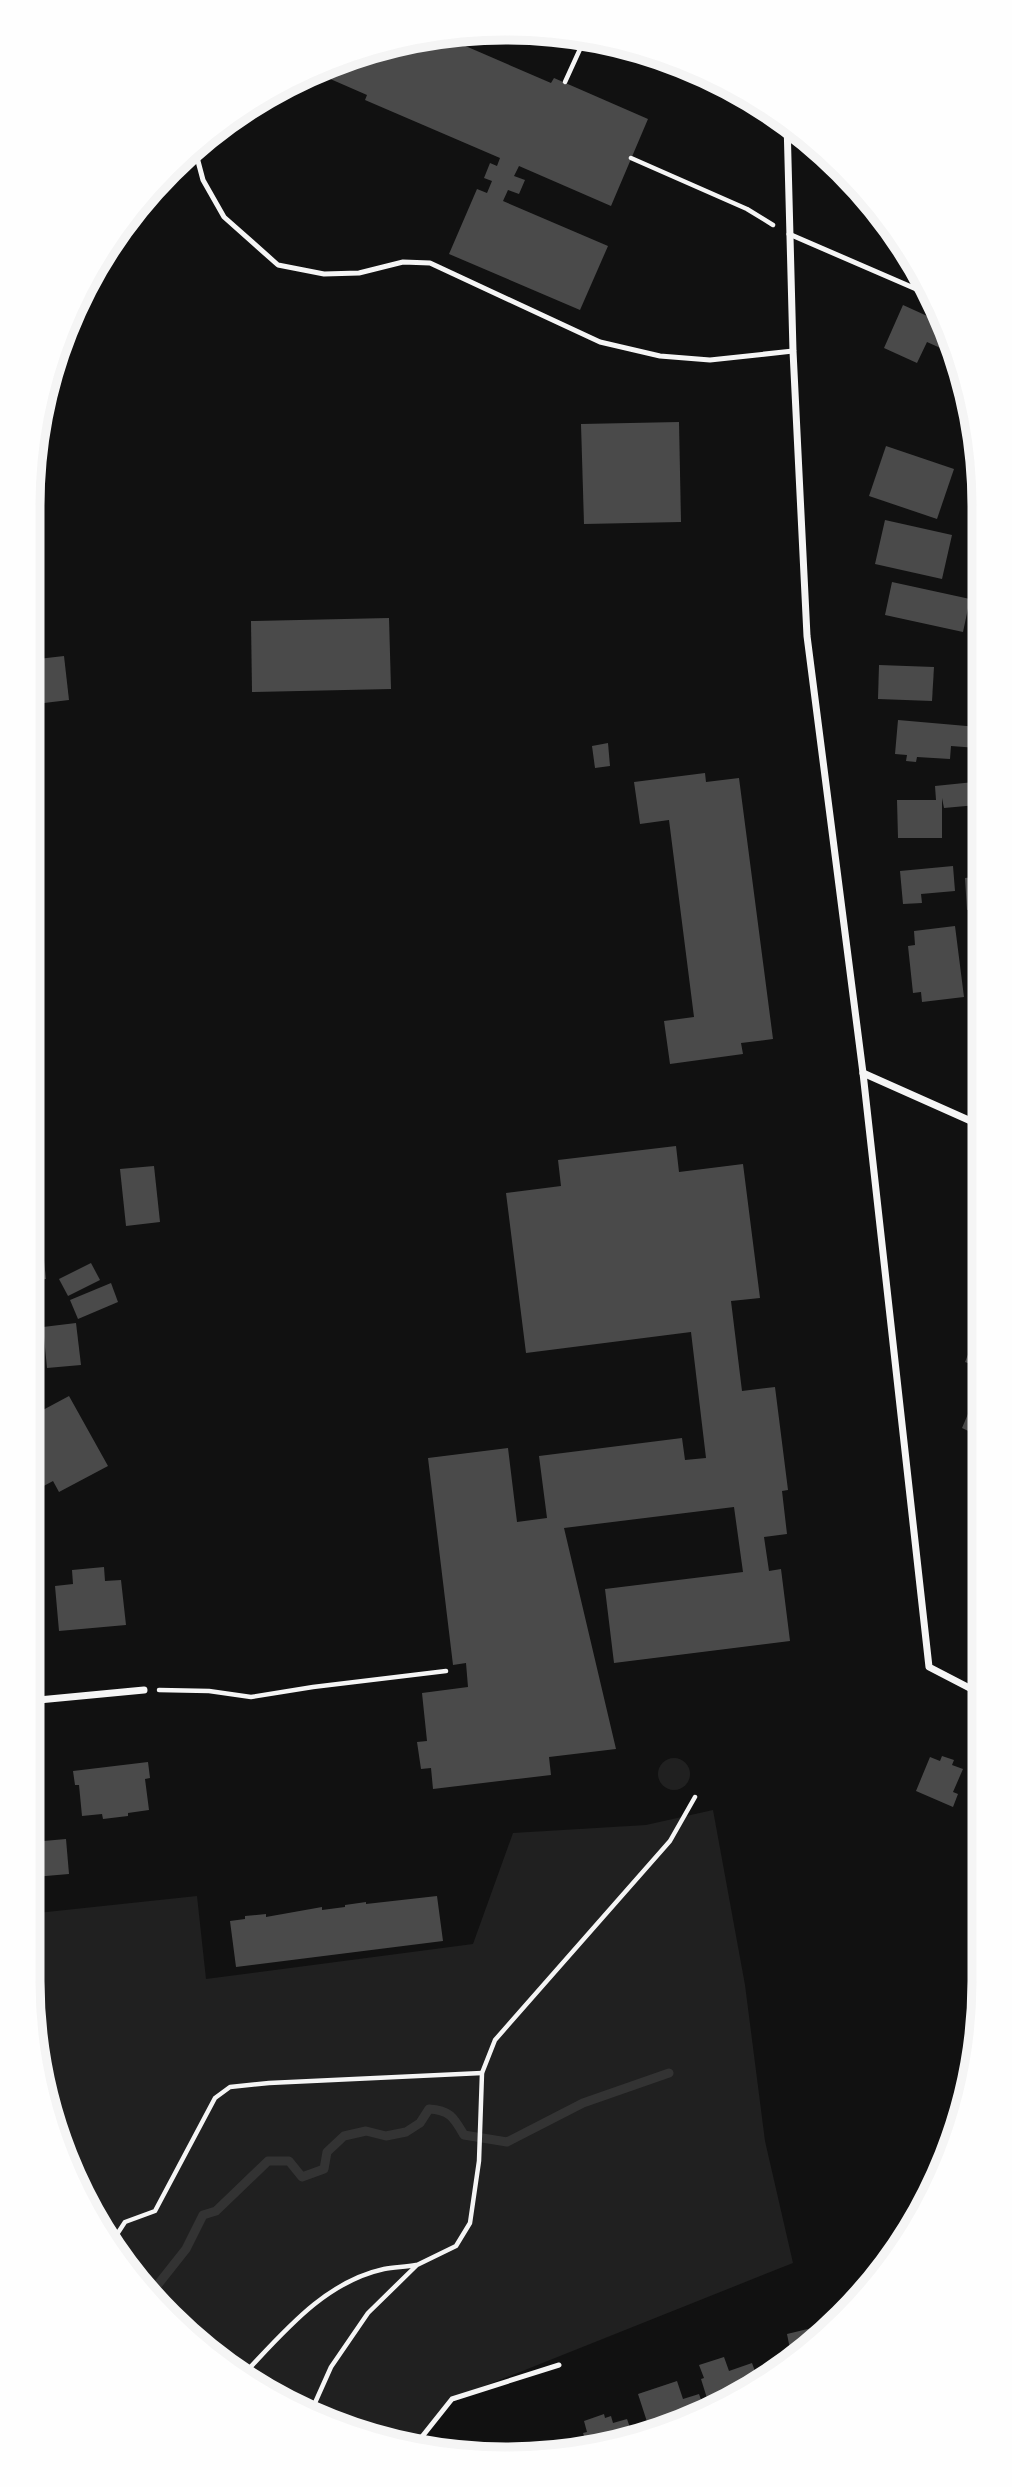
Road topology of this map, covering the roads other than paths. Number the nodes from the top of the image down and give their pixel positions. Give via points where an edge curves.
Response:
1 (787, 134) edge
2 (197, 158) edge
3 (789, 234) junction
4 (918, 290) edge
5 (793, 351) junction
6 (863, 1073) junction
7 (972, 1122) edge
8 (972, 1689) edge
9 (144, 1690) road end
10 (40, 1700) edge
11 (559, 2365) dead end
12 (420, 2439) edge

1 - 3 street
2 - 5 lane via 203,180 224,217 278,265 324,274 359,273 403,262 430,263 600,342 660,356 709,360
3 - 4 lane
3 - 5 street
5 - 6 street via 807,636
6 - 7 street
6 - 8 street via 929,1667
9 - 10 street
11 - 12 lane via 452,2399

